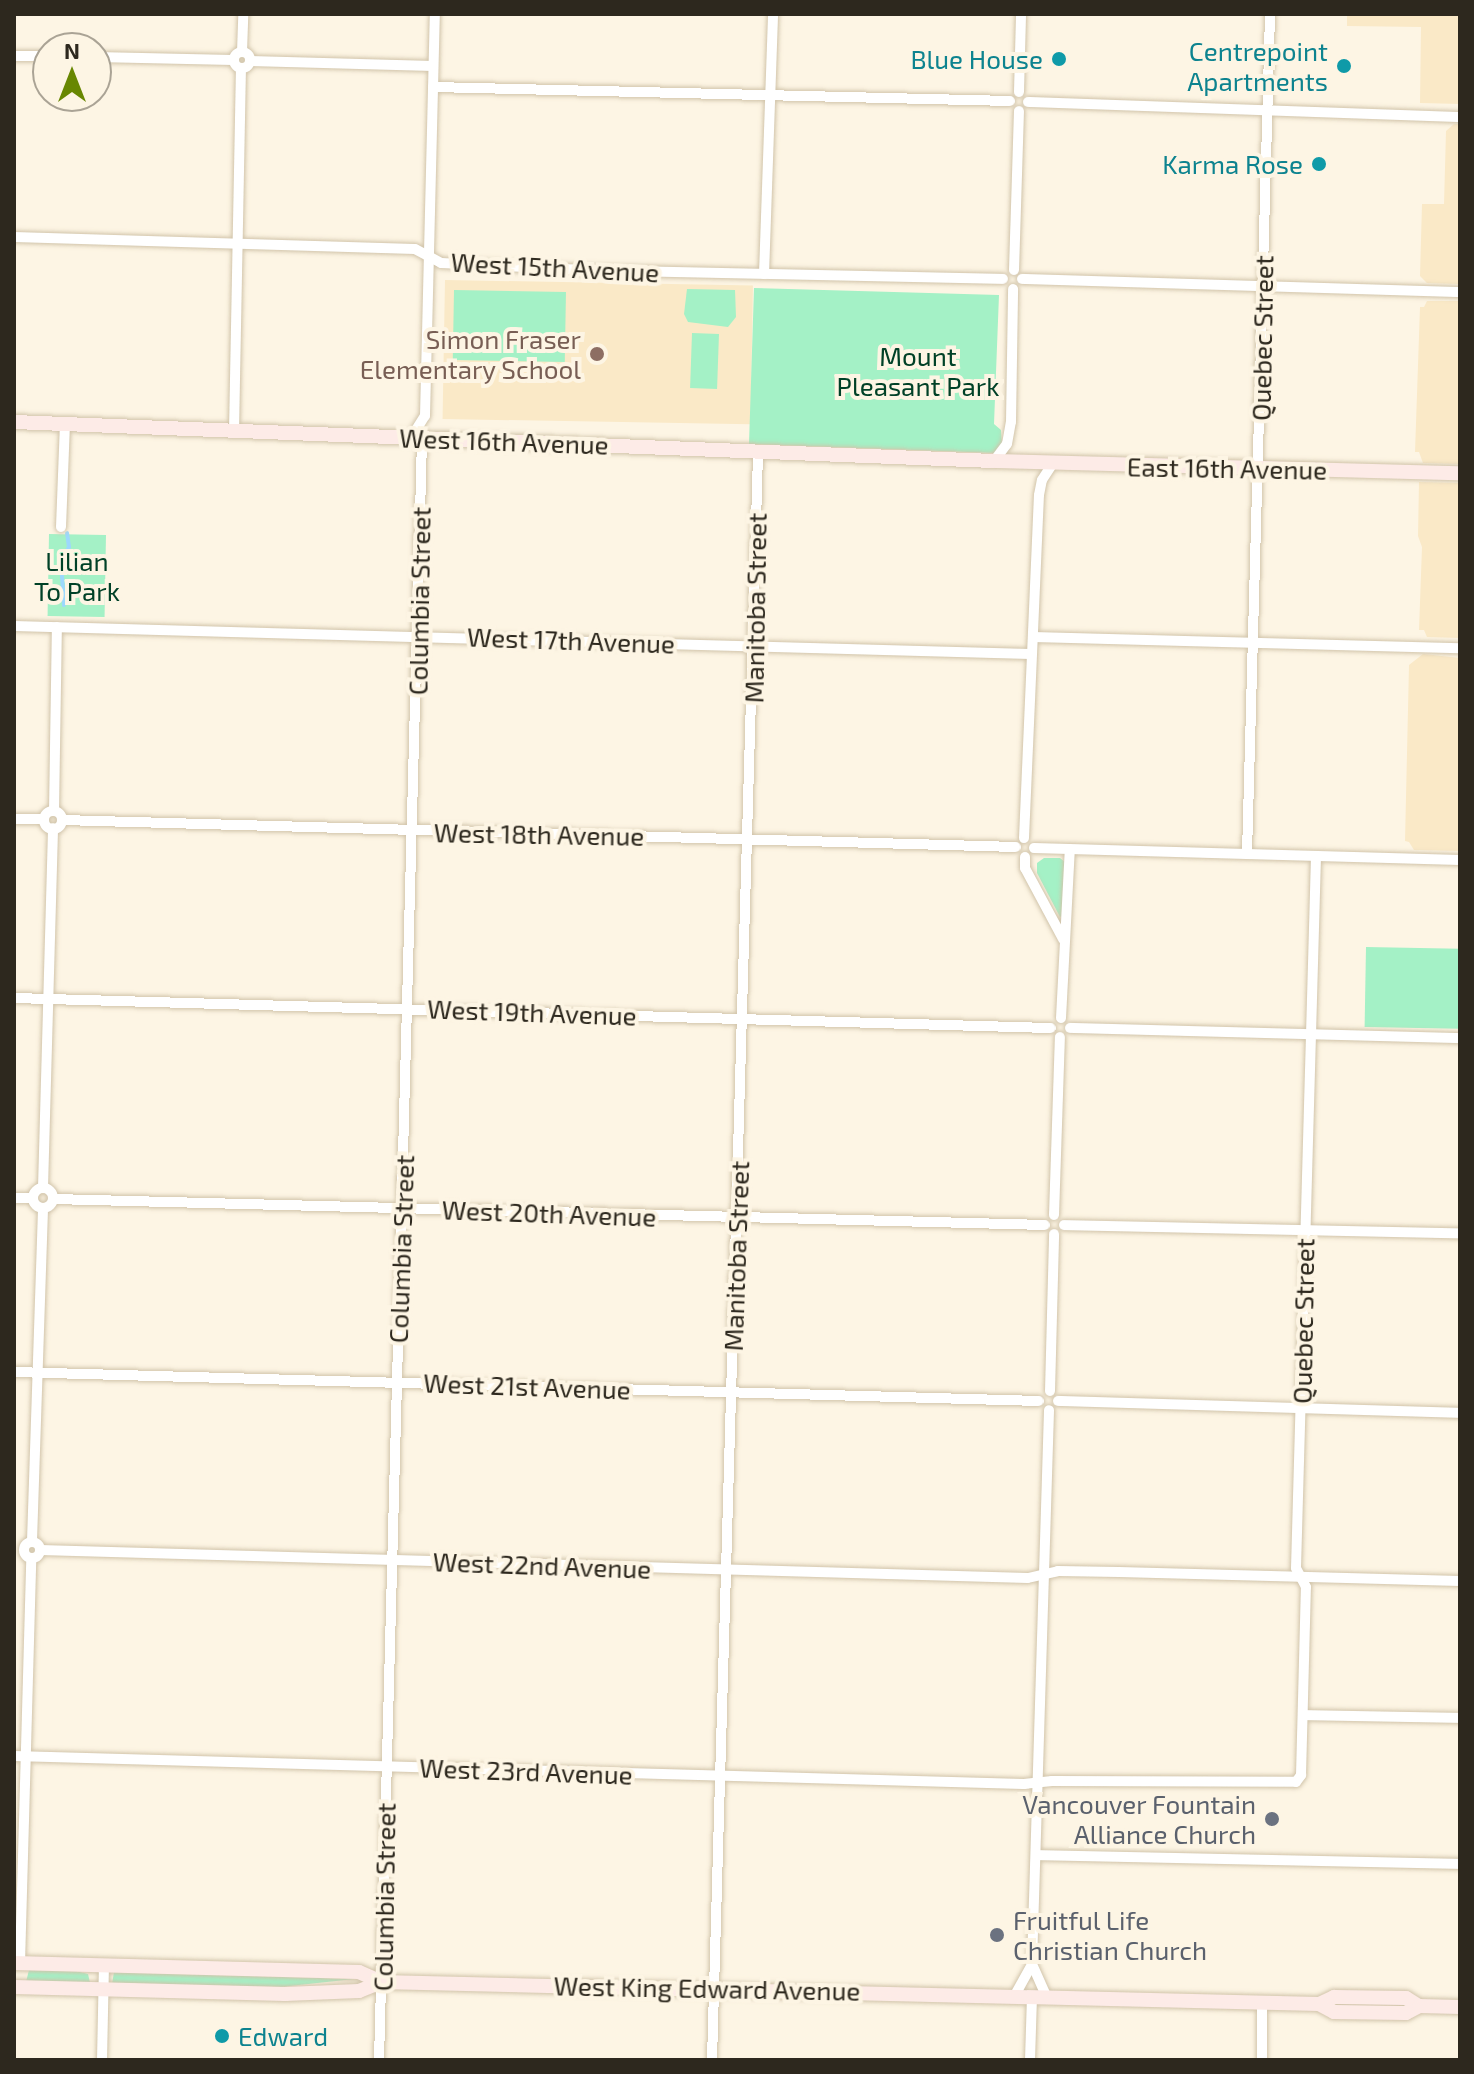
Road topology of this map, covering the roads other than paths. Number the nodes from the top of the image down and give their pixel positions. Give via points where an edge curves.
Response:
1 (243, 14) edge
2 (435, 14) edge
3 (773, 14) edge
4 (1021, 14) edge
5 (1270, 14) edge
6 (242, 52) junction
7 (112, 57) edge
8 (233, 60) junction
9 (250, 61) junction
10 (433, 66) junction
11 (241, 69) junction
12 (433, 87) junction
13 (1019, 92) junction
14 (770, 96) junction
15 (1010, 101) junction
16 (1028, 102) junction
17 (1267, 109) junction
18 (1019, 111) junction
19 (1460, 117) edge
20 (14, 237) edge
21 (237, 244) junction
22 (429, 258) junction
23 (1014, 270) junction
24 (764, 274) junction
25 (1003, 279) junction
26 (1022, 279) junction
27 (1264, 286) junction
28 (1013, 289) junction
29 (1460, 292) edge
30 (425, 419) junction
31 (14, 422) edge
32 (65, 424) junction
33 (234, 431) junction
34 (423, 438) junction
35 (758, 451) junction
36 (994, 461) junction
37 (1053, 463) junction
38 (1259, 468) junction
39 (1460, 473) edge
40 (61, 527) dead end
41 (14, 626) edge
42 (57, 627) junction
43 (419, 636) junction
44 (1033, 637) junction
45 (1253, 643) junction
46 (754, 645) junction
47 (1460, 648) edge
48 (1032, 654) junction
49 (54, 811) junction
50 (14, 819) edge
51 (44, 819) junction
52 (62, 820) junction
53 (53, 828) junction
54 (414, 831) junction
55 (1024, 838) junction
56 (747, 839) junction
57 (1016, 847) junction
58 (1034, 848) junction
59 (1070, 849) junction
60 (1247, 854) junction
61 (1316, 856) junction
62 (1025, 857) junction
63 (1460, 860) edge
64 (1063, 939) junction
65 (14, 998) edge
66 (49, 999) junction
67 (408, 1009) junction
68 (743, 1018) junction
69 (1061, 1018) junction
70 (1051, 1028) junction
71 (1070, 1028) junction
72 (1311, 1034) junction
73 (1060, 1037) junction
74 (1460, 1038) edge
75 (43, 1188) junction
76 (14, 1198) edge
77 (33, 1198) junction
78 (53, 1199) junction
79 (43, 1208) junction
80 (401, 1208) junction
81 (1054, 1215) junction
82 (737, 1218) junction
83 (1045, 1225) junction
84 (1064, 1225) junction
85 (1305, 1229) junction
86 (1460, 1233) edge
87 (1054, 1234) junction
88 (14, 1372) edge
89 (38, 1373) junction
90 (396, 1382) junction
91 (1050, 1391) junction
92 (732, 1392) junction
93 (1039, 1401) junction
94 (1058, 1401) junction
95 (1301, 1408) junction
96 (1049, 1410) junction
97 (1460, 1413) edge
98 (28, 1550) edge
99 (392, 1560) junction
100 (726, 1570) junction
101 (1044, 1575) junction
102 (1301, 1576) junction
103 (1460, 1581) edge
104 (1303, 1715) junction
105 (1460, 1718) edge
106 (14, 1756) edge
107 (27, 1757) junction
108 (387, 1767) junction
109 (721, 1777) junction
110 (1039, 1782) junction
111 (1296, 1782) joint
112 (1036, 1855) junction
113 (1460, 1864) edge
114 (17, 1963) edge
115 (1032, 1964) junction
116 (104, 1965) junction
117 (381, 1982) junction
118 (14, 1987) edge
119 (714, 1987) junction
120 (104, 1989) junction
121 (1015, 1995) junction
122 (1039, 1996) junction
123 (1262, 2002) junction
124 (1460, 2007) edge
125 (102, 2060) edge
126 (379, 2060) edge
127 (712, 2060) edge
128 (1030, 2060) edge
129 (1262, 2060) edge

1 - 6 street
2 - 10 street
3 - 14 street
4 - 13 street
5 - 17 street, Quebec Street
6 - 8 street
6 - 9 street
7 - 8 street
8 - 11 street
9 - 10 street
9 - 11 street
10 - 12 street
11 - 21 street
12 - 14 street
12 - 22 street
13 - 15 street
13 - 16 street
14 - 15 street
14 - 24 street
15 - 18 street
16 - 17 street
16 - 18 street
17 - 19 street
17 - 27 street, Quebec Street
18 - 23 street
20 - 21 street, West 15th Avenue
21 - 22 street, West 15th Avenue via 415,249
21 - 33 street
22 - 24 street, West 15th Avenue via 441,263
22 - 30 street
23 - 25 street
23 - 26 street
24 - 25 street, West 15th Avenue
25 - 28 street
26 - 27 street
26 - 28 street
27 - 29 street
27 - 38 street, Quebec Street
28 - 36 street via 1011,422 1007,444
30 - 34 street
30 - 34 street
31 - 32 main road, West 16th Avenue
32 - 33 main road, West 16th Avenue
32 - 40 street
33 - 34 main road, West 16th Avenue
34 - 35 main road, West 16th Avenue
34 - 43 street, Columbia Street
35 - 36 main road, West 16th Avenue
35 - 46 street, Manitoba Street
36 - 37 main road, East 16th Avenue
37 - 38 main road, East 16th Avenue
37 - 44 street via 1039,495
38 - 39 main road, East 16th Avenue
38 - 45 street, Quebec Street
41 - 42 street, West 17th Avenue
42 - 43 street, West 17th Avenue
42 - 49 street
43 - 46 street, West 17th Avenue
43 - 54 street, Columbia Street
44 - 45 street
44 - 48 street
45 - 47 street
45 - 60 street, Quebec Street
46 - 48 street, West 17th Avenue
46 - 56 street, Manitoba Street
48 - 55 street
49 - 51 street
49 - 52 street
50 - 51 street
51 - 53 street
52 - 53 street
52 - 54 street, West 18th Avenue
53 - 66 street
54 - 56 street, West 18th Avenue
54 - 67 street, Columbia Street
55 - 57 street
55 - 58 street via 1031,839
56 - 57 street, West 18th Avenue
56 - 68 street, Manitoba Street
57 - 62 street
58 - 59 street
58 - 62 street
59 - 60 street
59 - 64 street
60 - 61 street
61 - 63 street
61 - 72 street, Quebec Street
62 - 64 street via 1025,868
64 - 69 street
65 - 66 street, West 19th Avenue
66 - 67 street, West 19th Avenue
66 - 75 street
67 - 68 street, West 19th Avenue
67 - 80 street, Columbia Street
68 - 70 street, West 19th Avenue
68 - 82 street, Manitoba Street
69 - 70 street
69 - 71 street
70 - 73 street
71 - 72 street
71 - 73 street
72 - 74 street
72 - 85 street, Quebec Street
73 - 81 street
75 - 77 street
75 - 78 street
76 - 77 street
77 - 79 street
78 - 79 street
78 - 80 street, West 20th Avenue
79 - 89 street
80 - 82 street, West 20th Avenue
80 - 90 street, Columbia Street
81 - 83 street
81 - 84 street
82 - 83 street, West 20th Avenue
82 - 92 street, Manitoba Street
83 - 87 street
84 - 85 street
84 - 87 street
85 - 86 street
85 - 95 street, Quebec Street
87 - 91 street
88 - 89 street, West 21st Avenue
89 - 90 street, West 21st Avenue
89 - 98 street
90 - 92 street, West 21st Avenue
90 - 99 street, Columbia Street
91 - 93 street
91 - 94 street
92 - 93 street, West 21st Avenue
92 - 100 street, Manitoba Street
93 - 96 street
94 - 95 street
94 - 96 street
95 - 97 street
95 - 102 street, Quebec Street via 1296,1568
96 - 101 street
98 - 99 street, West 22nd Avenue
98 - 107 street
99 - 100 street, West 22nd Avenue
99 - 108 street, Columbia Street
100 - 101 street, West 22nd Avenue
100 - 109 street, Manitoba Street
101 - 102 street, West 22nd Avenue via 1090,1571
101 - 110 street
102 - 103 street, West 22nd Avenue
102 - 104 street, Quebec Street via 1306,1584
104 - 105 street
104 - 111 street, Quebec Street via 1301,1775
106 - 107 street, West 23rd Avenue
107 - 108 street, West 23rd Avenue
107 - 114 street
108 - 109 street, West 23rd Avenue
108 - 117 street, Columbia Street
109 - 110 street, West 23rd Avenue
109 - 119 street, Manitoba Street
110 - 111 street, West 23rd Avenue
110 - 112 street
112 - 113 street
112 - 115 street
114 - 116 main road, West King Edward Avenue
115 - 121 street
115 - 122 street
116 - 117 main road, West King Edward Avenue via 359,1972
116 - 120 street
117 - 119 main road, West King Edward Avenue
117 - 120 main road, West King Edward Avenue via 359,1991 285,1994
117 - 126 street, Columbia Street
118 - 120 main road, West King Edward Avenue
119 - 121 main road, West King Edward Avenue
119 - 127 street, Manitoba Street
120 - 125 street
121 - 122 main road, West King Edward Avenue
122 - 123 main road, West King Edward Avenue
122 - 128 street
123 - 124 main road, West King Edward Avenue via 1319,2004 1334,2012
123 - 129 street

